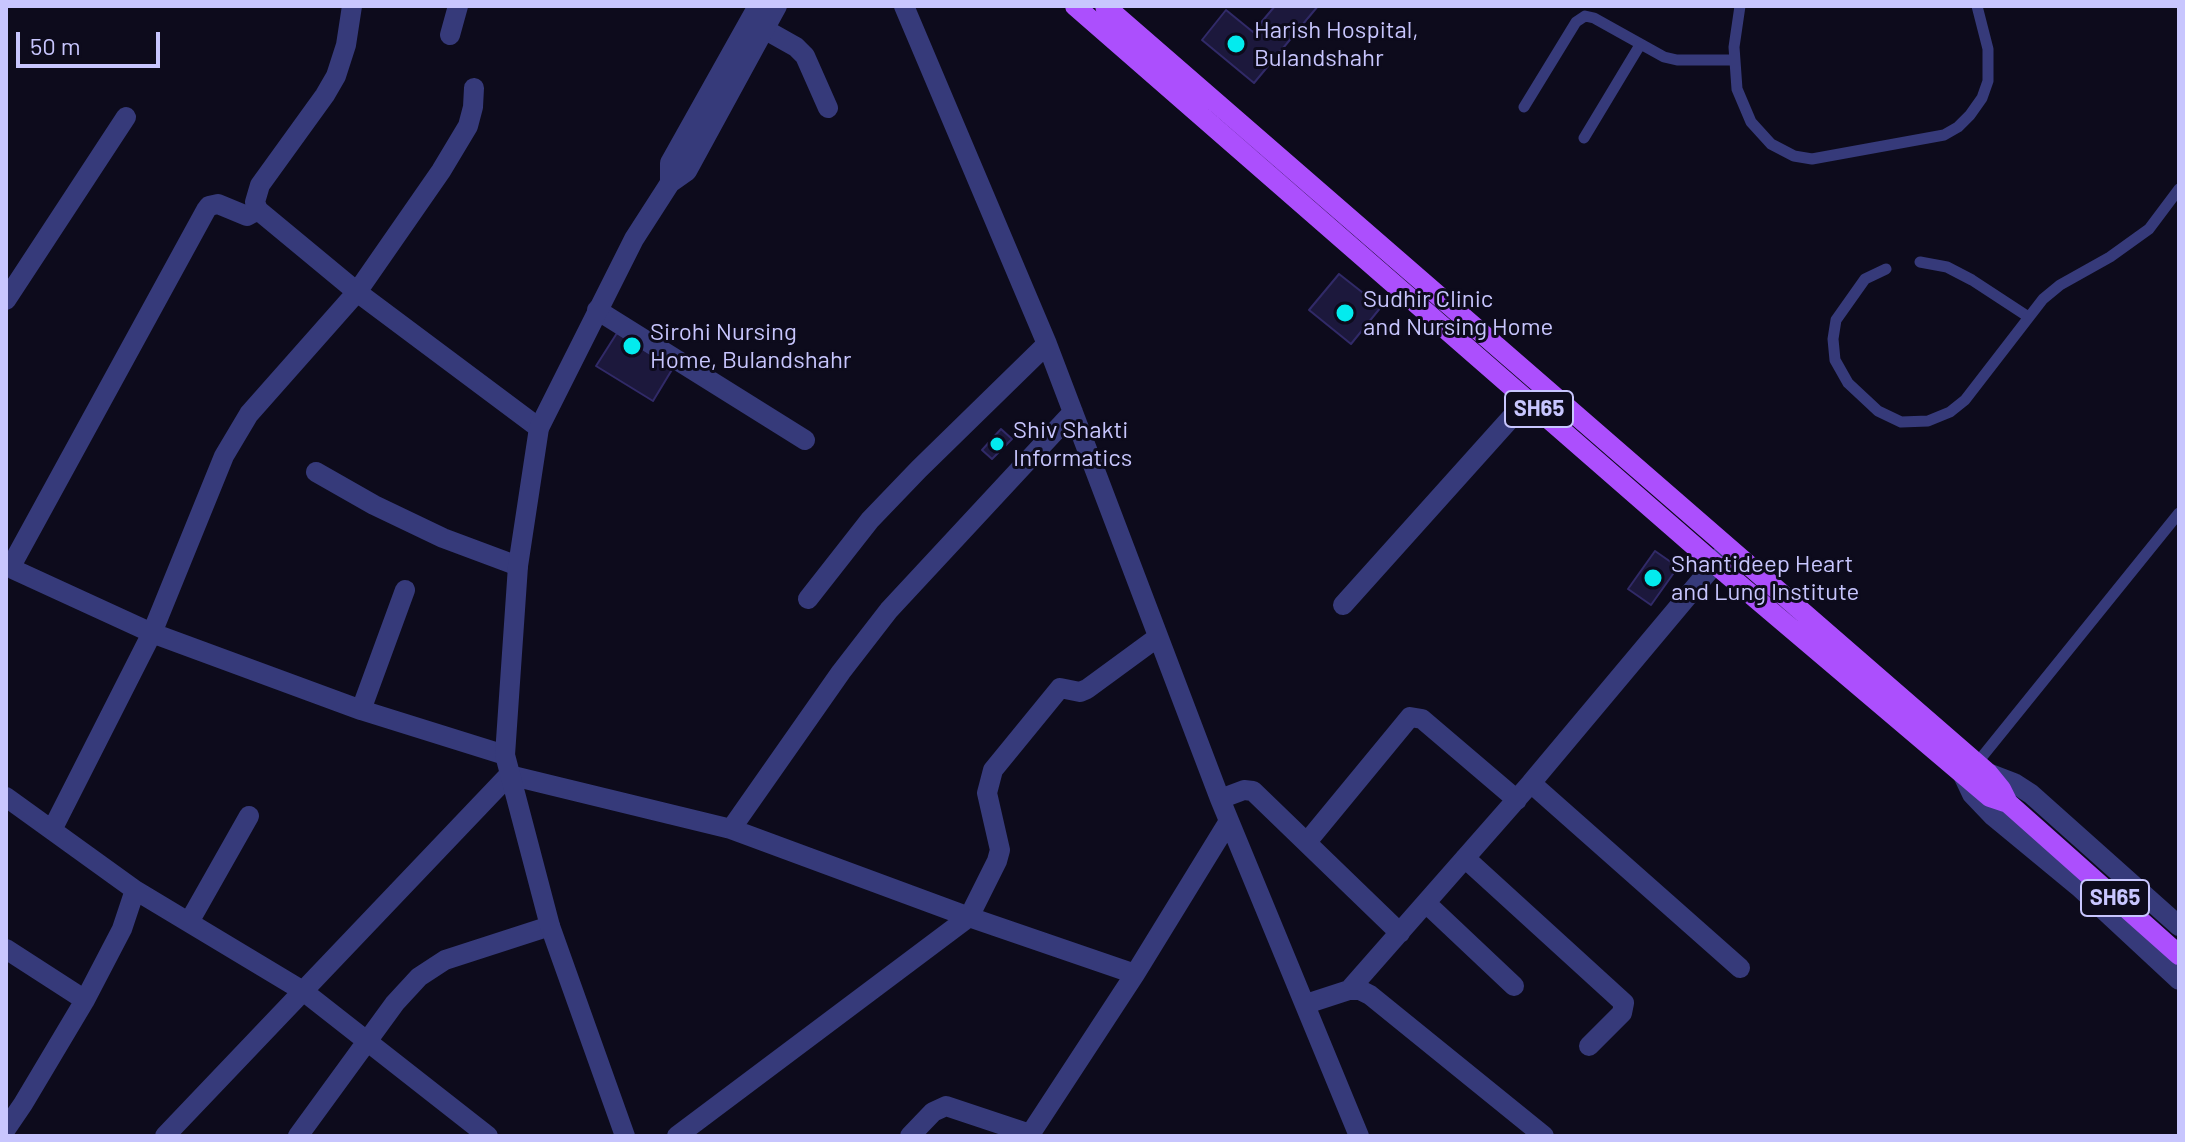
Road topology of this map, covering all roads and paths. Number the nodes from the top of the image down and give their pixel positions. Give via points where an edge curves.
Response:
1 (352, 6) edge
2 (458, 6) edge
3 (758, 6) edge
4 (777, 6) edge
5 (904, 6) edge
6 (1075, 6) edge
7 (1105, 6) edge
8 (1740, 6) edge
9 (1977, 6) edge
10 (764, 29) junction
11 (450, 35) dead end
12 (1640, 45) junction
13 (1735, 60) junction
14 (474, 88) dead end
15 (1524, 107) dead end
16 (828, 108) dead end
17 (126, 117) dead end
18 (1584, 138) dead end
19 (670, 183) junction
20 (2179, 189) edge
21 (258, 210) junction
22 (1920, 262) dead end
23 (1886, 269) dead end
24 (357, 292) junction
25 (6, 300) edge
26 (597, 310) junction
27 (2027, 316) junction
28 (1047, 344) junction
29 (1528, 399) junction
30 (1073, 412) junction
31 (539, 428) junction
32 (805, 440) dead end
33 (316, 472) dead end
34 (2179, 513) edge
35 (1728, 548) junction
36 (1715, 564) junction
37 (518, 566) junction
38 (8, 567) edge
39 (405, 590) dead end
40 (808, 599) dead end
41 (1343, 605) dead end
42 (152, 633) junction
43 (1158, 637) junction
44 (361, 710) junction
45 (505, 755) junction
46 (1976, 770) junction
47 (509, 775) junction
48 (1531, 783) junction
49 (6, 797) edge
50 (1220, 799) junction
51 (1517, 800) junction
52 (249, 816) dead end
53 (1229, 821) junction
54 (53, 828) junction
55 (731, 829) junction
56 (1307, 842) junction
57 (1465, 858) junction
58 (135, 890) junction
59 (1426, 903) junction
60 (969, 917) junction
61 (189, 922) junction
62 (550, 926) junction
63 (2179, 926) edge
64 (1400, 933) junction
65 (6, 949) edge
66 (2179, 955) edge
67 (1740, 968) dead end
68 (1135, 974) junction
69 (2179, 980) edge
70 (1514, 986) dead end
71 (1349, 990) junction
72 (303, 991) junction
73 (85, 1000) junction
74 (1306, 1004) junction
75 (367, 1041) junction
76 (1589, 1046) dead end
77 (6, 1129) edge
78 (479, 1133) edge
79 (1030, 1135) edge
80 (165, 1136) edge
81 (298, 1136) edge
82 (625, 1136) edge
83 (677, 1136) edge
84 (910, 1136) edge
85 (1359, 1136) edge
86 (1544, 1136) edge

1 - 21 street via 336,76 260,185
2 - 11 street
3 - 19 street via 670,163
4 - 10 street
5 - 28 street
6 - 29 main road, SH65
7 - 35 main road, SH65
8 - 13 lane
9 - 13 lane via 1988,49 1988,81 1970,115 1944,135 1812,159 1794,156 1771,144 1751,122 1737,89
10 - 16 street via 805,56
10 - 19 street via 687,171
12 - 13 lane via 1677,60
12 - 15 lane via 1585,16 1576,22
12 - 18 lane
14 - 24 street via 468,126 458,145
17 - 25 street
19 - 26 street
20 - 27 lane via 2149,229 2060,285
21 - 24 street
21 - 38 street via 247,216 218,204 206,210
22 - 27 lane via 1947,267
23 - 27 lane via 1865,279 1836,320 1835,360 1848,383 1878,411 1901,422 1928,421 1965,400
24 - 31 street
24 - 42 street via 242,425 224,456
26 - 31 street
26 - 32 street
28 - 30 street
28 - 40 street via 870,520
29 - 36 main road, SH65
29 - 41 street
30 - 43 street
30 - 55 street via 889,610
31 - 37 street
33 - 37 street via 443,538
34 - 46 lane
35 - 36 street
35 - 46 main road, SH65
36 - 46 main road, SH65
36 - 48 street
37 - 45 street
38 - 42 street
39 - 44 street
42 - 44 street
42 - 54 street
43 - 50 street
43 - 60 street via 1087,689 1060,688 993,770 987,793 1000,850
44 - 45 street
45 - 47 street
46 - 63 street via 2031,794
46 - 66 main road, SH65 via 1990,797 2008,803
46 - 69 street via 1972,794 1993,816
47 - 55 street
47 - 62 street
47 - 72 street
48 - 51 street
48 - 67 street
49 - 54 street
50 - 53 street
50 - 56 street via 1253,791
51 - 56 street via 1422,719 1410,717
51 - 57 street
52 - 61 street
53 - 68 street
53 - 74 street
54 - 58 street
55 - 60 street
56 - 64 street
57 - 59 street
57 - 76 street via 1624,1003 1622,1013
58 - 61 street
58 - 73 street via 122,929
59 - 64 street
59 - 70 street
60 - 68 street
60 - 83 street
61 - 72 street
62 - 75 street via 445,960 419,977
62 - 82 street
64 - 71 street
65 - 73 street
68 - 79 street
71 - 74 street
71 - 86 street via 1370,995
72 - 75 street
72 - 80 street
73 - 77 street
74 - 85 street
75 - 78 street
75 - 81 street
79 - 84 street via 946,1106

